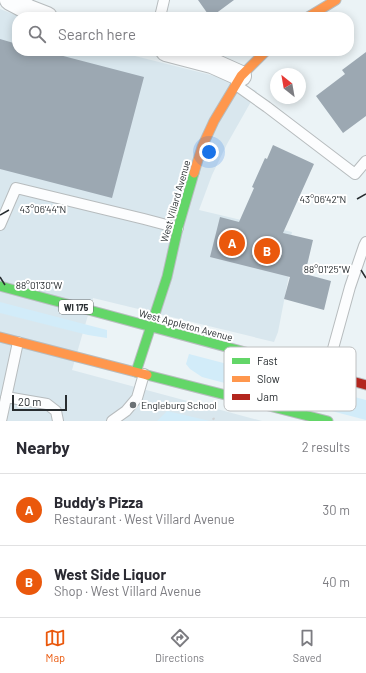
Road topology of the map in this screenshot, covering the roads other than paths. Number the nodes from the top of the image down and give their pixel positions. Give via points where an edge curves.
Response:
1 (10, 0) edge
2 (164, 0) edge
3 (336, 0) edge
4 (34, 12) edge
5 (161, 12) edge
6 (316, 12) edge
7 (185, 56) edge
8 (261, 56) edge
9 (238, 80) junction
10 (366, 161) edge
11 (0, 226) edge
12 (178, 228) junction
13 (366, 242) edge
14 (0, 286) edge
15 (151, 327) junction
16 (0, 337) edge
17 (18, 342) junction
18 (225, 347) edge
19 (333, 347) edge
20 (140, 373) junction
21 (356, 382) edge
22 (366, 385) edge
23 (224, 394) edge
24 (6, 397) junction
25 (289, 411) edge
26 (0, 421) edge
27 (58, 421) edge
28 (112, 421) edge
29 (328, 421) edge

1 - 4 street
2 - 5 lane
3 - 6 main road
7 - 9 street via 212,63
8 - 9 main road, West Villard Avenue
9 - 10 lane via 267,107 355,174
9 - 12 main road, West Villard Avenue via 202,147
11 - 12 lane via 16,188
12 - 15 main road, West Villard Avenue via 167,277
13 - 19 lane
14 - 15 main road, West Appleton Avenue / WI 175
15 - 18 main road, West Appleton Avenue / WI 175
15 - 20 main road, West Villard Avenue
16 - 17 main road
17 - 20 main road
17 - 24 lane
20 - 23 main road
20 - 28 lane via 137,398 126,411
21 - 22 main road, West Appleton Avenue / WI 175
24 - 26 lane
24 - 27 lane via 47,404 56,411
25 - 29 main road

